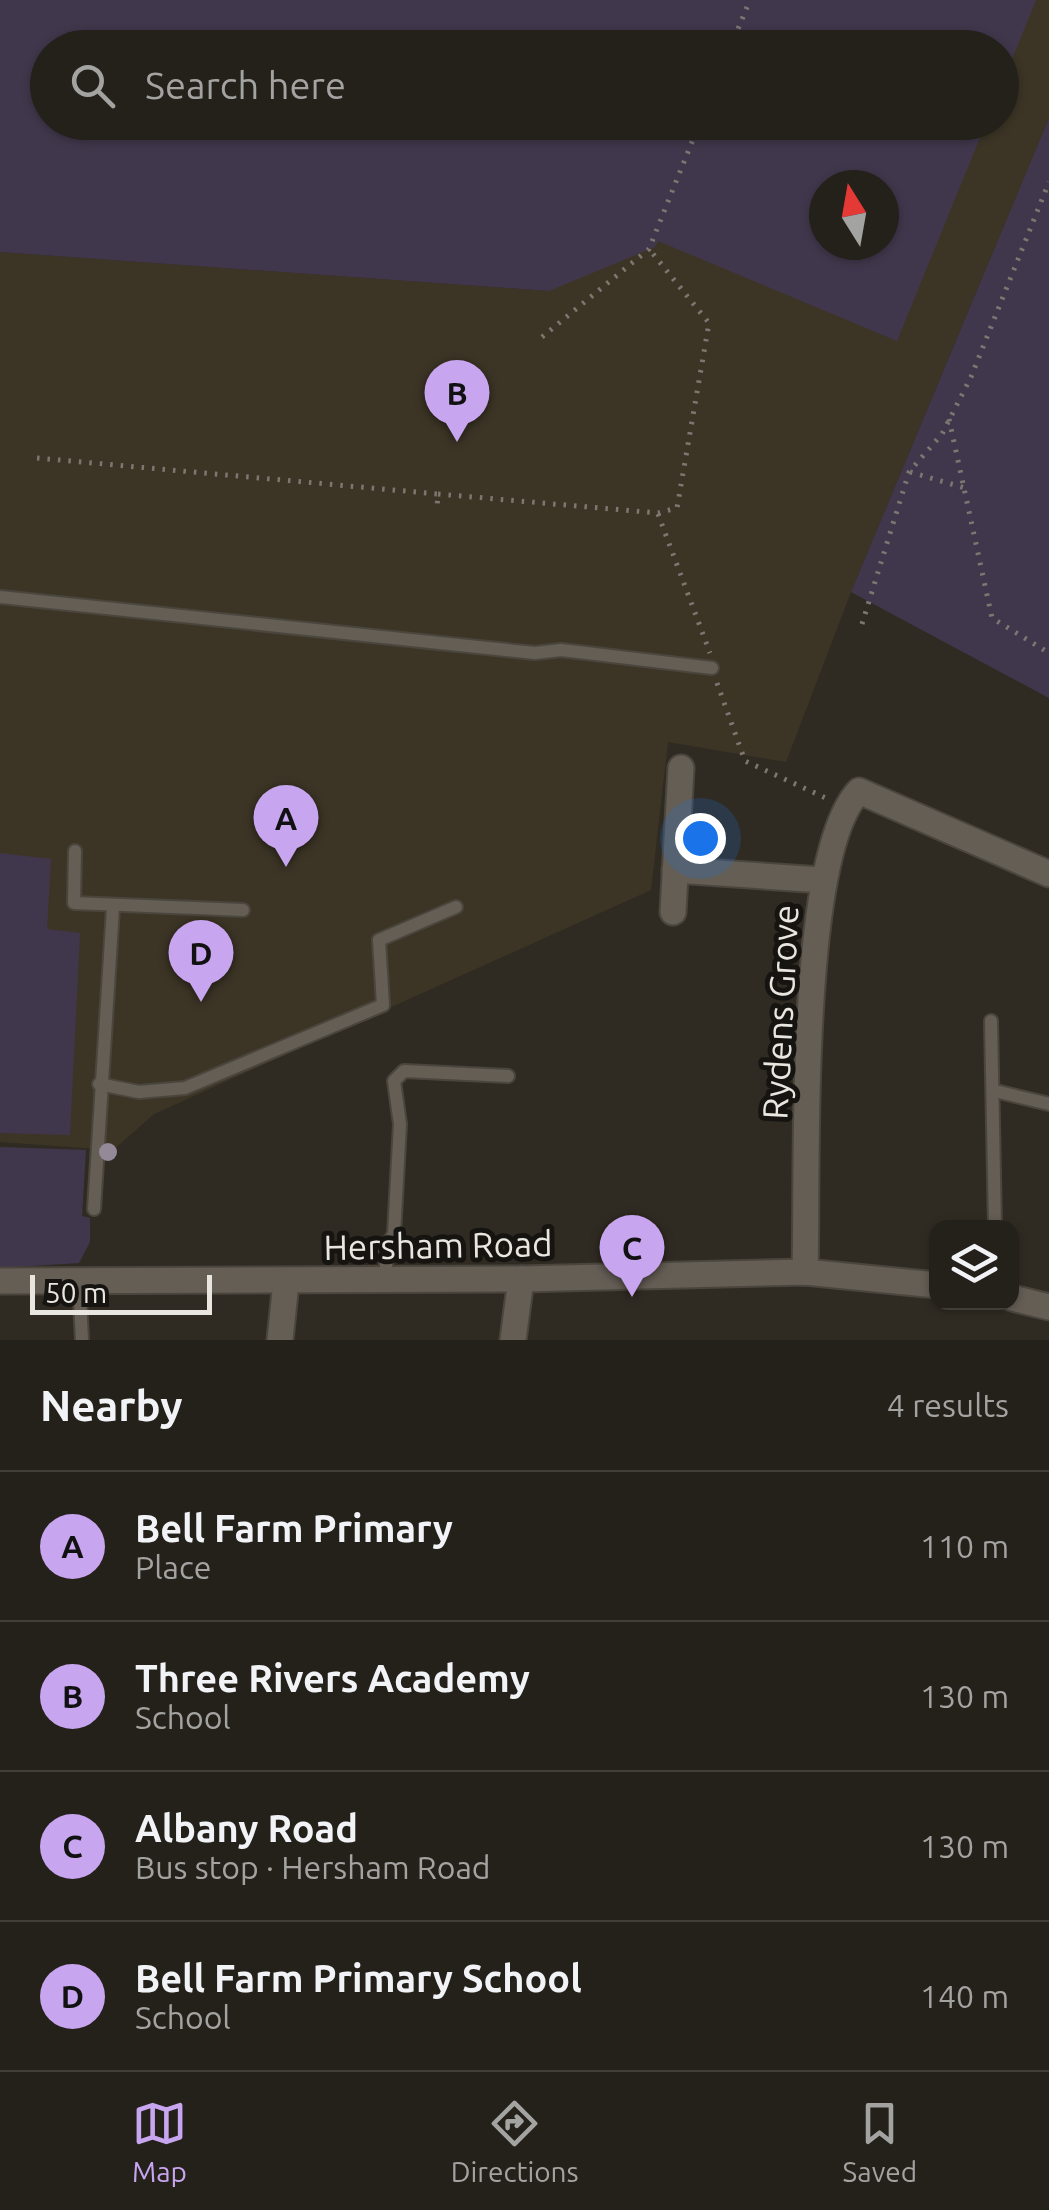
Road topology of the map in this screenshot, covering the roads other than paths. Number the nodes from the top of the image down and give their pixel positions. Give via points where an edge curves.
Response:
1 (0, 597) edge
2 (712, 668) road end
3 (681, 768) dead end
4 (76, 852) dead end
5 (675, 870) junction
6 (1049, 874) edge
7 (822, 880) junction
8 (456, 907) dead end
9 (112, 908) junction
10 (243, 910) dead end
11 (673, 912) dead end
12 (991, 1020) dead end
13 (508, 1076) dead end
14 (99, 1084) junction
15 (995, 1091) junction
16 (1049, 1104) edge
17 (94, 1209) dead end
18 (995, 1220) edge
19 (805, 1272) junction
20 (80, 1280) junction
21 (521, 1280) junction
22 (0, 1281) edge
23 (386, 1281) junction
24 (286, 1282) junction
25 (929, 1285) edge
26 (1019, 1300) edge
27 (1049, 1308) edge
28 (82, 1340) edge
29 (280, 1340) edge
30 (513, 1340) edge

1 - 2 lane
3 - 5 street
4 - 9 lane via 74,903
5 - 7 street
5 - 11 street
6 - 7 street, Rydens Grove via 860,791 845,806
7 - 19 street, Rydens Grove via 814,941
8 - 14 lane via 379,940 382,1005 186,1088 139,1092
9 - 10 lane
9 - 14 lane
12 - 15 lane
13 - 23 lane via 404,1071 394,1081 400,1124
14 - 17 lane
15 - 16 lane
15 - 18 lane
19 - 21 street, Hersham Road
19 - 25 street, Hersham Road
20 - 22 street, Hersham Road
20 - 24 street, Hersham Road
20 - 28 lane
21 - 23 street, Hersham Road
21 - 30 street
23 - 24 street, Hersham Road
24 - 29 street
26 - 27 street

